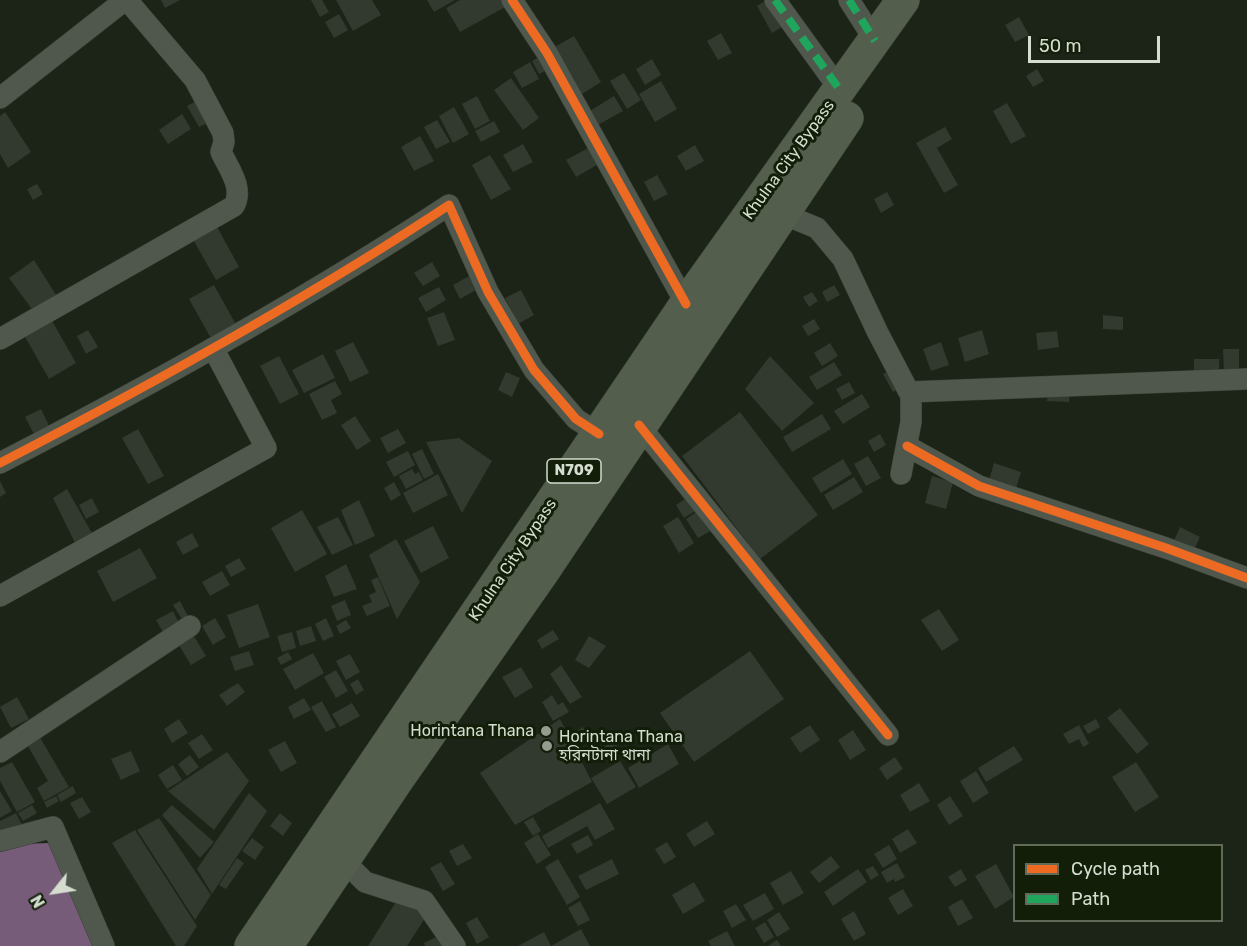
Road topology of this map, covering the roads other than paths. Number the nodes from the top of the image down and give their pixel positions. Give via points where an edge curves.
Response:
1 (126, 0) edge
2 (512, 0) edge
3 (775, 0) edge
4 (849, 0) edge
5 (903, 0) edge
6 (928, 0) edge
7 (875, 41) junction
8 (840, 90) junction
9 (0, 98) edge
10 (783, 214) junction
11 (686, 304) junction
12 (0, 339) edge
13 (213, 348) junction
14 (1247, 379) edge
15 (909, 392) junction
16 (639, 425) junction
17 (599, 434) junction
18 (907, 446) junction
19 (0, 464) edge
20 (901, 474) dead end
21 (1247, 578) edge
22 (0, 596) edge
23 (190, 626) dead end
24 (888, 735) dead end
25 (0, 752) edge
26 (0, 842) edge
27 (344, 861) junction
28 (104, 946) edge
29 (251, 946) edge
30 (286, 946) edge
31 (455, 946) edge

1 - 9 street
1 - 12 street via 195,80 224,133 221,152 238,188 238,198 234,206
2 - 11 street via 547,53
3 - 8 street
4 - 7 street
5 - 7 highway, Khulna City Bypass / N709
6 - 10 highway, Khulna City Bypass / N709
7 - 8 highway, Khulna City Bypass / N709
8 - 11 highway, Khulna City Bypass / N709
10 - 15 street via 817,228 843,260
10 - 16 highway, Khulna City Bypass / N709
11 - 17 highway, Khulna City Bypass / N709
13 - 17 street via 370,257 449,205 488,292 534,370 576,419
13 - 19 street
13 - 22 street via 266,448
14 - 15 street
15 - 18 street via 911,422
16 - 24 street
16 - 27 highway, Khulna City Bypass / N709
17 - 29 highway, Khulna City Bypass / N709
18 - 20 street
18 - 21 street via 979,486
23 - 25 street
26 - 28 street via 53,827
27 - 30 highway, Khulna City Bypass / N709
27 - 31 street via 365,882 424,901

